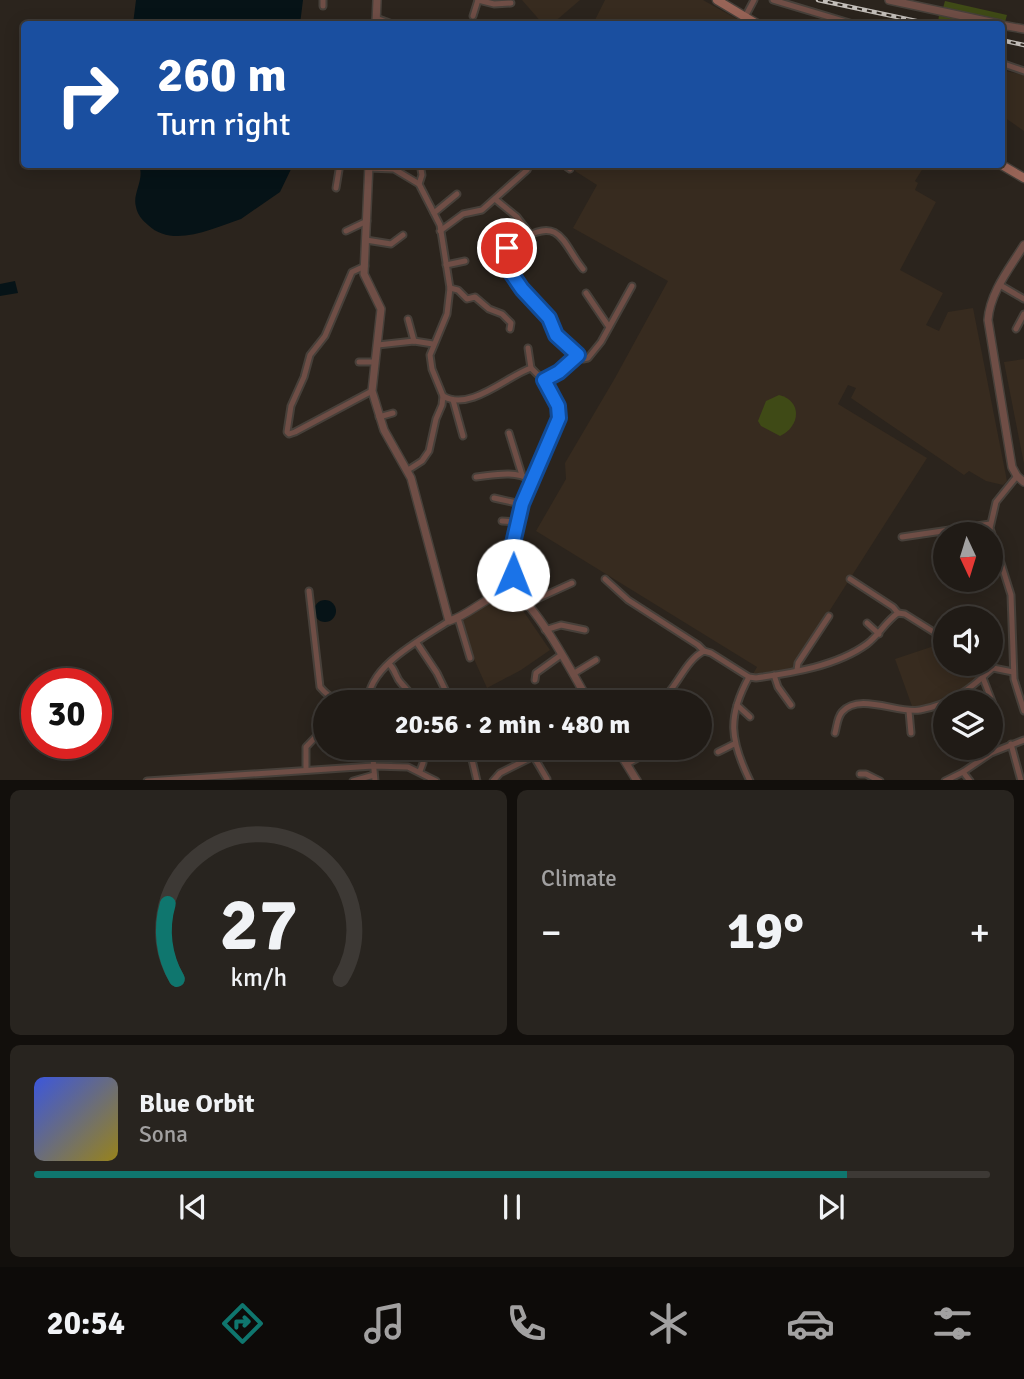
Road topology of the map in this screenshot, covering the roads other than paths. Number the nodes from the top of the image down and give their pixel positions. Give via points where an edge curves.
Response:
1 (377, 0) edge
2 (478, 0) edge
3 (717, 0) edge
4 (754, 0) edge
5 (773, 0) edge
6 (890, 0) edge
7 (511, 4) dead end
8 (473, 16) dead end
9 (745, 17) junction
10 (376, 21) edge
11 (752, 21) edge
12 (843, 21) edge
13 (983, 21) edge
14 (1005, 26) edge
15 (1024, 29) edge
16 (1005, 64) edge
17 (1024, 71) edge
18 (1005, 167) edge
19 (339, 168) edge
20 (369, 168) edge
21 (395, 168) edge
22 (421, 168) edge
23 (526, 168) edge
24 (1024, 178) edge
25 (419, 184) junction
26 (336, 188) dead end
27 (457, 194) dead end
28 (495, 199) junction
29 (434, 212) junction
30 (367, 221) junction
31 (346, 231) dead end
32 (440, 231) junction
33 (530, 234) junction
34 (403, 235) dead end
35 (366, 240) junction
36 (1024, 245) edge
37 (465, 261) dead end
38 (446, 265) junction
39 (365, 266) junction
40 (583, 270) dead end
41 (1000, 285) junction
42 (632, 286) dead end
43 (450, 288) junction
44 (586, 293) dead end
45 (1024, 299) edge
46 (1024, 314) edge
47 (408, 319) dead end
48 (609, 327) junction
49 (510, 329) dead end
50 (1016, 329) dead end
51 (414, 341) junction
52 (433, 344) junction
53 (377, 345) junction
54 (528, 348) dead end
55 (578, 355) junction
56 (359, 362) dead end
57 (375, 362) junction
58 (531, 368) junction
59 (544, 380) junction
60 (372, 391) junction
61 (443, 396) junction
62 (453, 400) junction
63 (393, 413) dead end
64 (379, 416) junction
65 (509, 433) dead end
66 (463, 436) dead end
67 (408, 470) junction
68 (522, 475) junction
69 (1017, 476) junction
70 (476, 477) dead end
71 (531, 480) junction
72 (1024, 482) edge
73 (494, 498) dead end
74 (522, 504) junction
75 (502, 521) dead end
76 (516, 522) junction
77 (991, 522) edge
78 (933, 532) edge
79 (902, 537) dead end
80 (1003, 572) edge
81 (605, 579) dead end
82 (850, 579) dead end
83 (572, 583) dead end
84 (309, 591) dead end
85 (514, 591) junction
86 (526, 604) junction
87 (898, 613) junction
88 (830, 616) dead end
89 (458, 618) junction
90 (449, 621) junction
91 (867, 623) dead end
92 (545, 630) junction
93 (585, 630) dead end
94 (933, 632) edge
95 (878, 634) junction
96 (417, 643) junction
97 (704, 652) junction
98 (561, 655) junction
99 (470, 658) dead end
100 (596, 660) dead end
101 (389, 664) junction
102 (797, 670) junction
103 (1003, 670) edge
104 (1013, 672) junction
105 (573, 674) junction
106 (774, 675) junction
107 (749, 677) junction
108 (983, 678) joint
109 (535, 680) dead end
110 (1024, 681) edge
111 (1014, 683) junction
112 (323, 690) edge
113 (370, 690) edge
114 (408, 690) edge
115 (445, 690) edge
116 (582, 690) edge
117 (672, 690) edge
118 (988, 690) edge
119 (737, 705) junction
120 (791, 705) dead end
121 (909, 711) junction
122 (1024, 711) edge
123 (750, 717) dead end
124 (835, 733) dead end
125 (911, 733) dead end
126 (313, 740) edge
127 (1024, 740) edge
128 (734, 744) junction
129 (1011, 744) junction
130 (718, 752) dead end
131 (373, 760) edge
132 (423, 760) edge
133 (472, 760) edge
134 (528, 760) edge
135 (536, 760) edge
136 (624, 760) edge
137 (633, 760) edge
138 (626, 764) junction
139 (373, 766) junction
140 (306, 769) junction
141 (420, 771) junction
142 (258, 772) junction
143 (963, 772) junction
144 (500, 773) junction
145 (860, 774) dead end
146 (374, 778) edge
147 (187, 779) edge
148 (547, 779) edge
149 (147, 780) edge
150 (258, 780) edge
151 (353, 780) edge
152 (436, 780) edge
153 (477, 780) edge
154 (493, 780) edge
155 (504, 780) edge
156 (637, 780) edge
157 (750, 780) edge
158 (880, 780) edge
159 (945, 780) edge
160 (970, 780) edge
161 (1021, 780) edge

1 - 10 street
2 - 7 street
2 - 8 street
3 - 9 main road
4 - 9 street
5 - 12 street
6 - 13 street
9 - 11 main road
14 - 15 street
16 - 17 street
18 - 24 main road
19 - 26 street
20 - 30 street
21 - 25 street
22 - 25 street
23 - 28 street
25 - 29 street
27 - 29 street
28 - 32 street
28 - 33 street
29 - 32 street
30 - 31 street
30 - 35 street
32 - 38 street
33 - 40 street via 544,229 557,232
33 - 55 street via 505,251 505,264 549,318 556,335
34 - 35 street via 391,244
35 - 39 street
36 - 41 street
37 - 38 street
38 - 43 street
39 - 53 street via 366,280 381,309
39 - 60 street via 352,272 326,336 310,355 291,406 287,432
41 - 45 street
41 - 69 street via 989,310 988,332
42 - 48 street
43 - 49 street via 502,314
43 - 52 street via 447,314
44 - 48 street
46 - 50 street
47 - 51 street
48 - 55 street via 588,358
51 - 52 street
51 - 53 street
52 - 61 street via 430,362
53 - 57 street
54 - 58 street
55 - 59 street
56 - 57 street
57 - 60 street
58 - 59 street
58 - 62 street via 481,394
59 - 71 street via 559,418
60 - 64 street
61 - 62 street
61 - 67 street via 429,452
62 - 66 street
63 - 64 street
64 - 67 street
65 - 68 street
67 - 90 street
68 - 70 street
68 - 71 street
69 - 72 street
69 - 77 street via 996,502
71 - 74 street
73 - 74 street
74 - 76 street
75 - 76 street
76 - 85 street via 511,552
78 - 79 street
80 - 104 street via 1011,595
81 - 97 street
82 - 87 street
83 - 86 street
84 - 112 street
85 - 86 street
85 - 89 street via 498,594
86 - 92 street
87 - 94 street
87 - 95 street
88 - 102 street
89 - 90 street
89 - 99 street
90 - 96 street
91 - 95 street
92 - 93 street via 569,625
92 - 98 street
95 - 102 street via 840,659
96 - 101 street
96 - 115 street
97 - 107 street
97 - 117 street via 695,657
98 - 105 street
98 - 109 street via 536,673
100 - 105 street
101 - 113 street
101 - 114 street
102 - 106 street
103 - 104 street
104 - 111 street
105 - 116 street
106 - 107 street
106 - 120 street
107 - 119 street
108 - 118 street
108 - 121 street via 962,695
110 - 111 street
111 - 122 street
119 - 123 street
119 - 128 street
121 - 124 street via 869,703 846,708
121 - 125 street
126 - 140 street via 306,747
127 - 129 street
128 - 130 street
128 - 157 street
129 - 143 street
129 - 161 street
131 - 139 street
132 - 141 street
133 - 153 street
134 - 144 street
135 - 148 street
136 - 138 street
137 - 138 street
138 - 156 street
139 - 140 street
139 - 141 street
139 - 146 street
140 - 142 street
141 - 152 street
142 - 147 street
142 - 150 street
143 - 159 street
143 - 160 street
144 - 154 street
144 - 155 street
145 - 158 street
146 - 151 street
147 - 149 street

